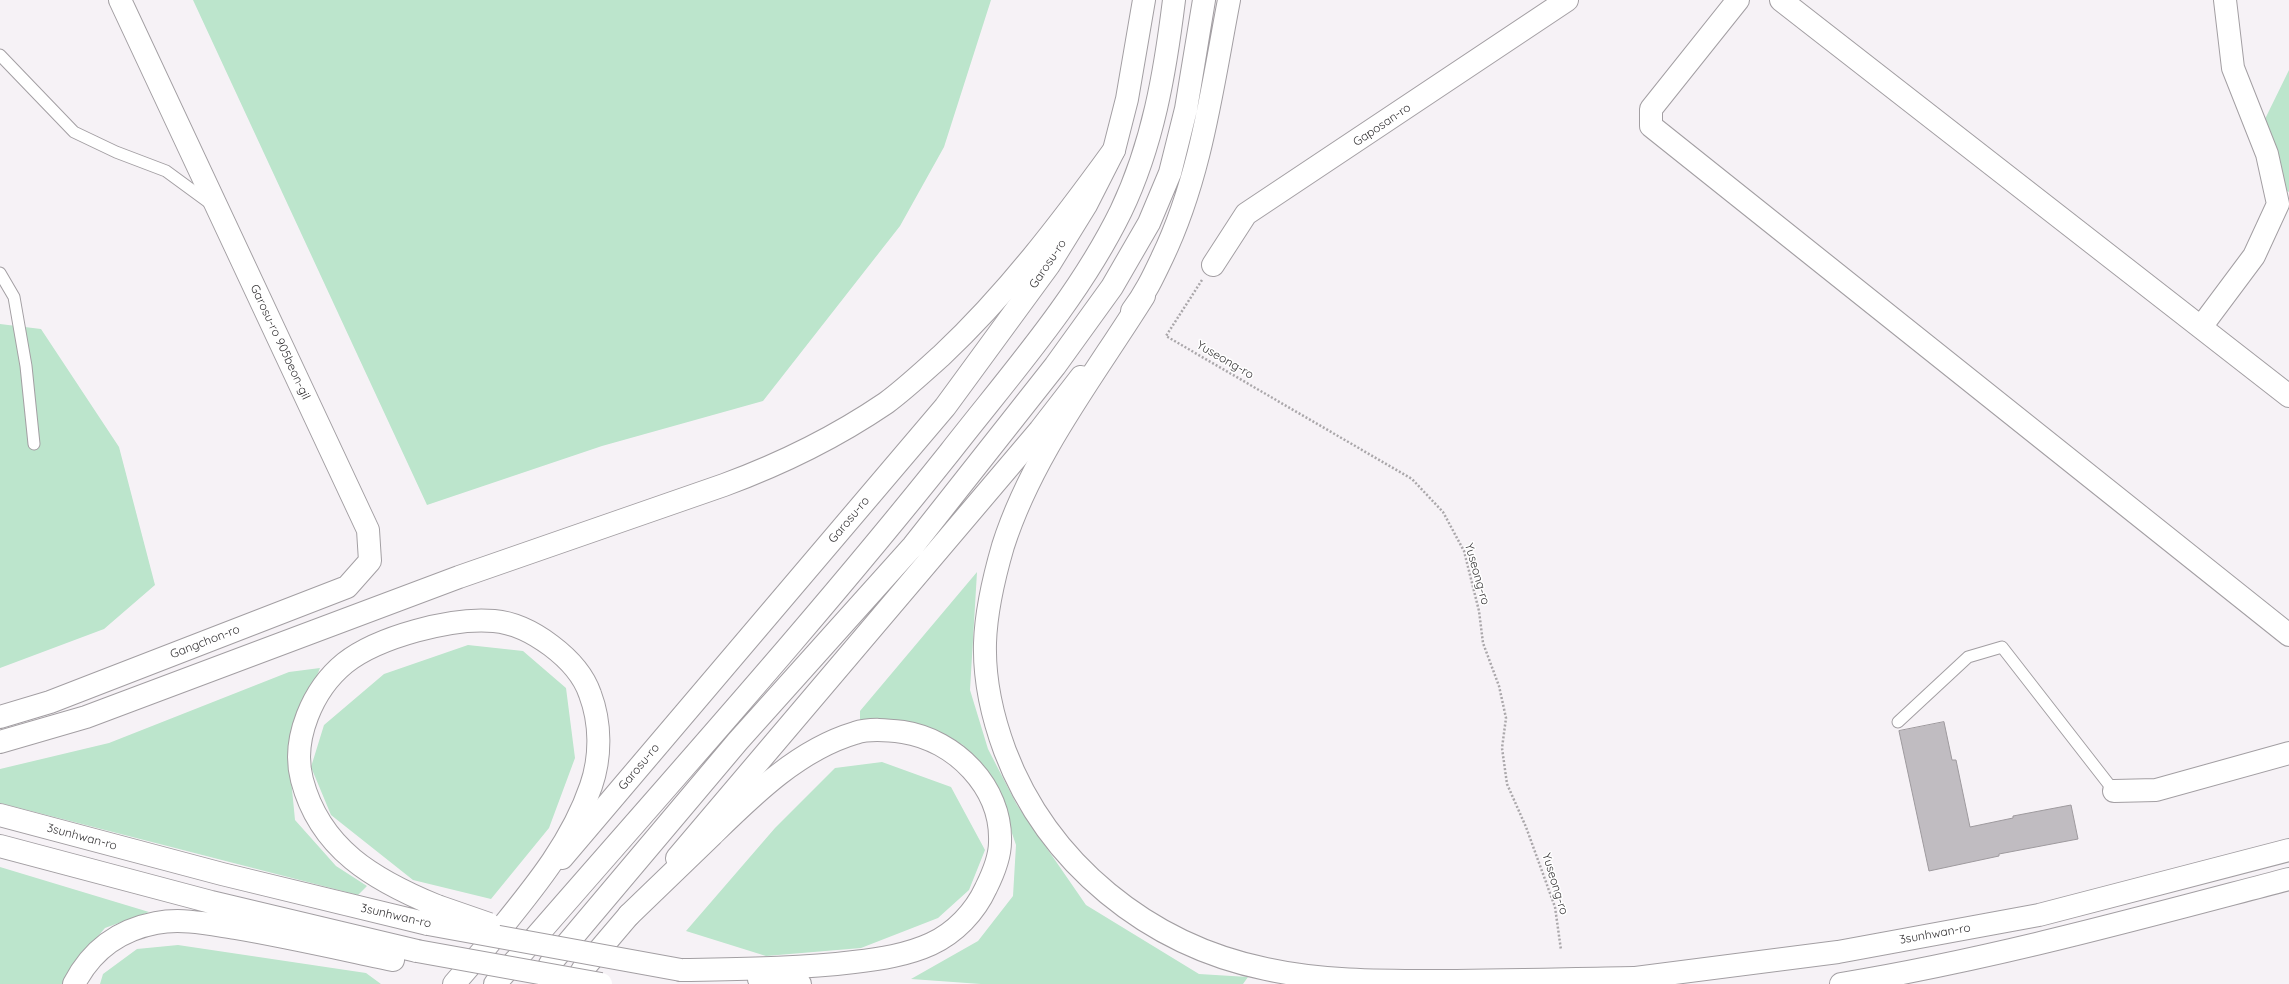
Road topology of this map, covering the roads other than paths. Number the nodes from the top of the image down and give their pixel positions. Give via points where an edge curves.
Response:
1 (120, 0) edge
2 (1144, 0) edge
3 (1157, 0) edge
4 (1174, 0) edge
5 (1204, 0) edge
6 (1229, 0) edge
7 (1567, 0) edge
8 (1738, 0) edge
9 (1781, 0) edge
10 (2225, 0) edge
11 (1168, 48) junction
12 (0, 55) edge
13 (1114, 150) junction
14 (218, 209) junction
15 (1213, 265) road end
16 (0, 273) edge
17 (1144, 296) junction
18 (2201, 328) junction
19 (2289, 396) edge
20 (34, 444) dead end
21 (368, 530) joint
22 (2289, 635) edge
23 (0, 717) edge
24 (1898, 722) dead end
25 (0, 742) edge
26 (2289, 753) edge
27 (2114, 791) joint
28 (0, 815) edge
29 (0, 846) edge
30 (2289, 850) edge
31 (2289, 879) edge
32 (432, 915) junction
33 (629, 915) junction
34 (414, 957) junction
35 (499, 964) edge
36 (546, 967) edge
37 (681, 970) junction
38 (579, 978) edge
39 (1634, 978) junction
40 (74, 984) edge
41 (454, 984) edge
42 (570, 984) edge
43 (601, 984) edge
44 (800, 984) edge
45 (1575, 984) edge
46 (1841, 984) edge

1 - 14 main road, Garosu-ro 905beon-gil
2 - 13 main road, Garosu-ro
3 - 11 main road
4 - 11 main road, Garosu-ro
5 - 36 main road via 1186,109 1170,173 1149,223 1112,287 1055,366 913,546 738,741
6 - 17 main road via 1203,140 1191,186 1171,240
7 - 15 main road, Gaposan-ro via 1246,214
8 - 22 main road via 1651,109 1651,126
9 - 18 main road
10 - 18 main road via 2233,68 2268,154 2278,204 2254,256
11 - 13 main road
11 - 35 main road, Garosu-ro via 1159,98 1141,163 1120,211 1092,264 1034,346 890,526
12 - 14 lane via 74,132 116,152 166,171
13 - 25 main road via 1050,237 1008,288 964,334 887,402 818,444 762,471 724,485 459,577 86,717
13 - 35 main road, Garosu-ro via 1086,205 1048,265 945,406
14 - 21 main road, Garosu-ro 905beon-gil
16 - 20 lane via 14,297 26,366
17 - 33 main road via 1040,430
17 - 39 main road via 1064,421 1028,485 1002,549 992,592 985,644 988,687 997,730 1031,808 1072,860 1120,904 1201,951 1232,961 1341,980
18 - 19 main road
21 - 23 main road, Gangchon-ro via 370,561 347,587 58,699
24 - 27 lane via 1968,656 2002,647
26 - 27 main road via 2156,790
28 - 32 main road, 3sunhwan-ro via 222,874
29 - 34 main road
30 - 39 main road, 3sunhwan-ro via 2039,915 1838,952
31 - 46 main road via 2048,942 1925,970
32 - 35 main road via 335,844 322,828 312,809 301,776 300,748 303,732 313,705 328,680 345,663 366,650 437,625 466,621 504,623 543,640 576,670 590,693 597,722 598,745 591,786 566,842 543,876
32 - 36 main road, bridge
33 - 37 main road via 731,816 779,774 813,752 856,732 893,730 923,736 962,759 985,786 1000,826 1000,844 995,868 974,908 955,929 940,939 906,953 865,961 782,968
33 - 38 main road
34 - 35 main road, bridge
34 - 40 main road via 204,923 171,921 136,929 102,947 92,956
35 - 36 main road, bridge
35 - 41 main road, Garosu-ro
36 - 37 main road, bridge
36 - 38 main road, bridge
36 - 43 main road, bridge
37 - 44 main road
38 - 42 main road
39 - 45 main road, 3sunhwan-ro

